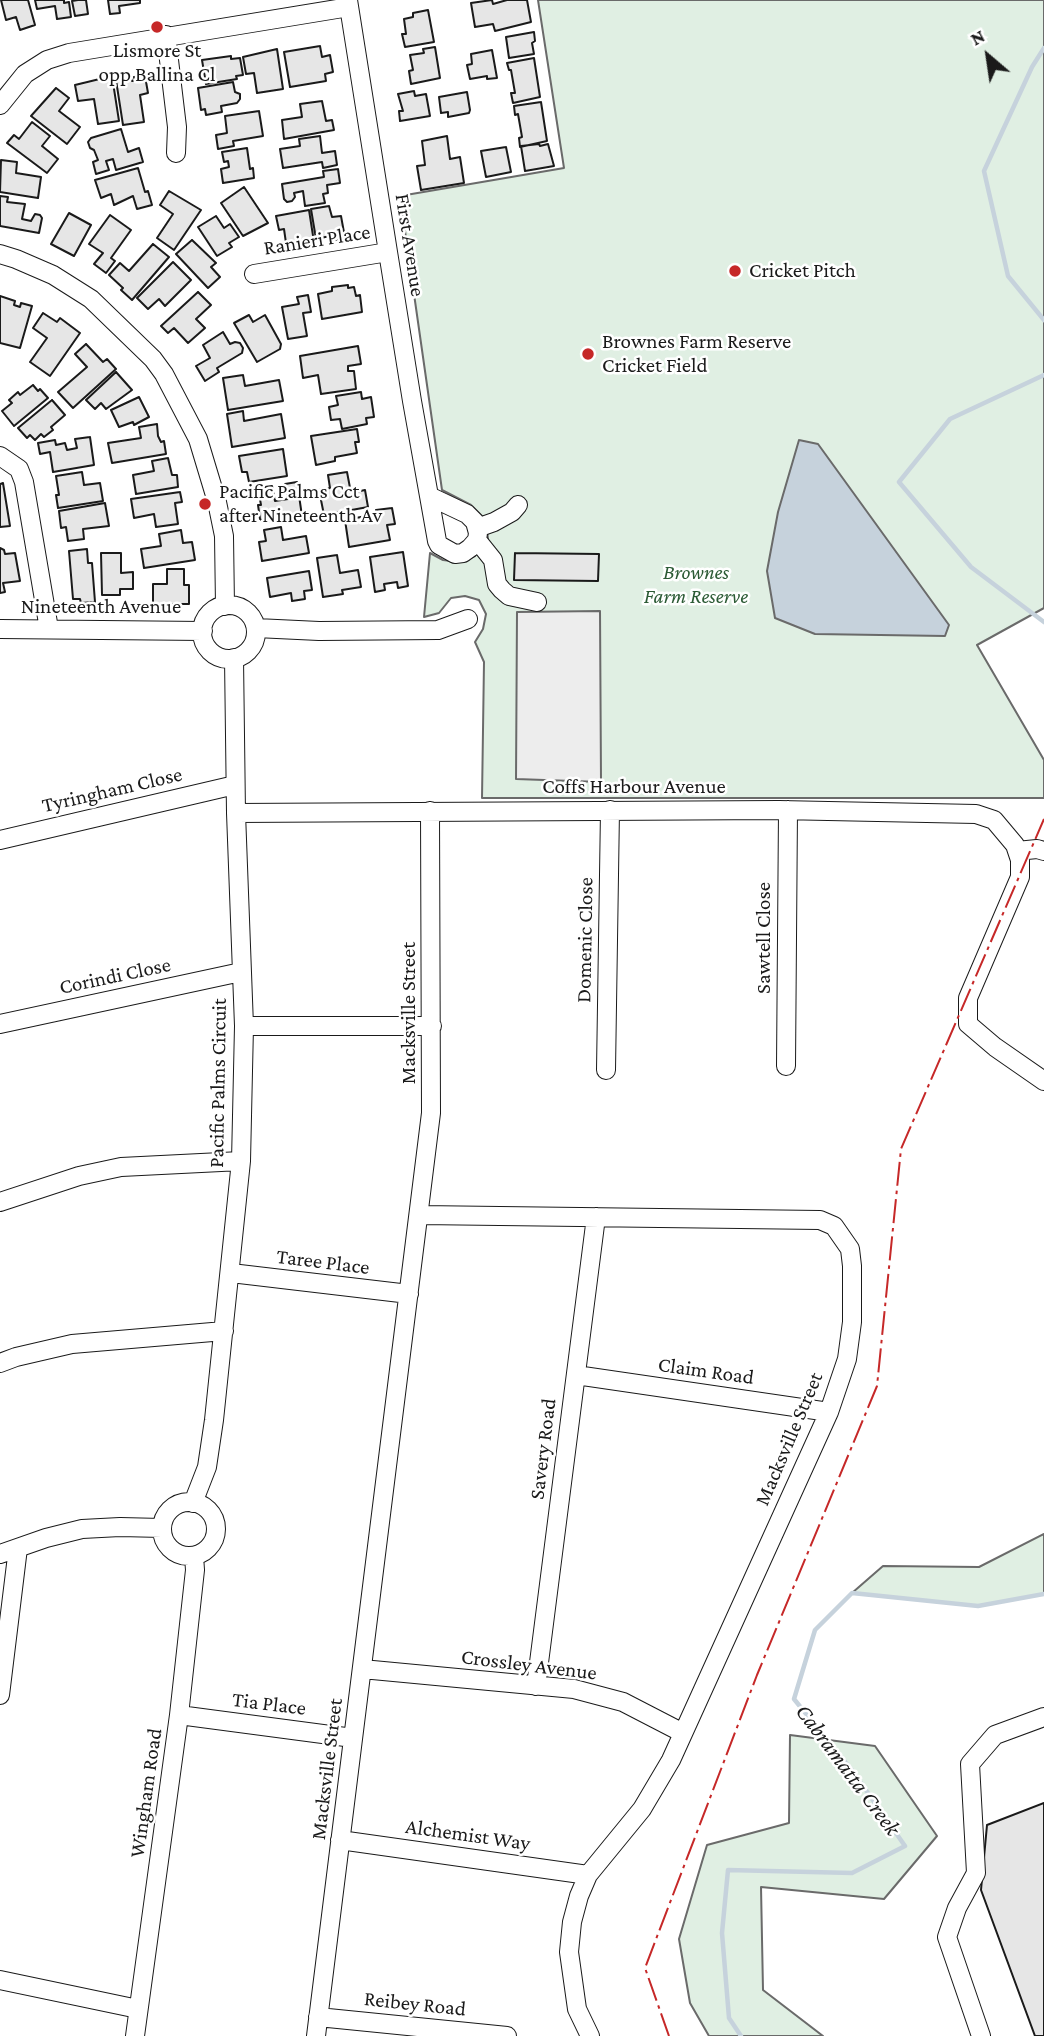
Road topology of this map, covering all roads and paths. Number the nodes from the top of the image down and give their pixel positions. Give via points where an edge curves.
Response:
1 (349, 3) edge
2 (166, 36) junction
3 (0, 105) edge
4 (176, 153) dead end
5 (388, 252) junction
6 (0, 254) edge
7 (254, 274) dead end
8 (0, 456) edge
9 (429, 496) junction
10 (518, 505) dead end
11 (477, 534) junction
12 (537, 602) dead end
13 (225, 606) junction
14 (468, 619) dead end
15 (256, 628) junction
16 (0, 629) edge
17 (49, 629) junction
18 (202, 631) junction
19 (234, 658) junction
20 (235, 785) junction
21 (610, 810) junction
22 (788, 810) junction
23 (430, 811) junction
24 (236, 813) junction
25 (0, 840) edge
26 (1017, 851) junction
27 (1044, 851) edge
28 (241, 972) junction
29 (0, 1024) edge
30 (244, 1026) junction
31 (432, 1026) junction
32 (786, 1066) dead end
33 (606, 1070) dead end
34 (1044, 1081) edge
35 (241, 1161) junction
36 (0, 1202) edge
37 (419, 1215) junction
38 (596, 1217) junction
39 (231, 1273) junction
40 (410, 1294) junction
41 (224, 1331) junction
42 (0, 1363) edge
43 (576, 1375) junction
44 (829, 1412) junction
45 (193, 1503) junction
46 (162, 1528) junction
47 (18, 1548) junction
48 (0, 1554) edge
49 (194, 1556) junction
50 (362, 1669) junction
51 (536, 1686) junction
52 (0, 1695) edge
53 (179, 1716) junction
54 (1044, 1717) edge
55 (683, 1733) junction
56 (353, 1738) junction
57 (341, 1840) junction
58 (588, 1875) junction
59 (0, 1980) edge
60 (138, 2008) junction
61 (318, 2017) junction
62 (496, 2035) edge
63 (135, 2036) edge
64 (316, 2036) edge
65 (590, 2036) edge
66 (981, 2036) edge

1 - 2 street
1 - 5 street, First Avenue
2 - 3 street via 47,60 25,74
2 - 4 street
5 - 7 street, Ranieri Place
5 - 9 street, First Avenue
6 - 13 street via 53,275 90,299 164,374 198,439 217,502 224,536
8 - 17 street via 19,469 24,482
9 - 11 street via 467,514
9 - 11 street, First Avenue via 439,545 463,553
10 - 11 street
11 - 12 street via 493,560 502,590
13 - 15 street via 247,611
13 - 18 street via 209,615
14 - 15 street via 438,630
15 - 19 street via 252,646
16 - 17 street, Nineteenth Avenue
17 - 18 street, Nineteenth Avenue
18 - 19 street via 212,652
19 - 20 street, Pacific Palms Circuit
20 - 24 street, Pacific Palms Circuit
20 - 25 street, Tyringham Close
21 - 22 street, Coffs Harbour Avenue
21 - 23 street, Coffs Harbour Avenue
21 - 33 street, Domenic Close
22 - 26 street, Coffs Harbour Avenue via 976,814 994,820
22 - 32 street, Sawtell Close
23 - 24 street, Coffs Harbour Avenue
23 - 31 street, Macksville Street
24 - 28 street, Pacific Palms Circuit
26 - 27 street
26 - 34 street via 1020,877 968,998 968,1024
28 - 29 street, Corindi Close
28 - 30 street, Pacific Palms Circuit
30 - 31 street
30 - 35 street, Pacific Palms Circuit
31 - 37 street, Macksville Street via 431,1113
35 - 36 street via 121,1167
35 - 39 street, Pacific Palms Circuit
37 - 38 street, Macksville Street
37 - 40 street, Macksville Street
38 - 43 street, Savery Road
38 - 44 street, Macksville Street via 820,1220 834,1226 850,1249 852,1322 847,1359
39 - 40 street, Taree Place
39 - 41 street, Pacific Palms Circuit
40 - 50 street, Macksville Street
41 - 42 street via 72,1344
41 - 45 street, Pacific Palms Circuit via 207,1467
43 - 44 street, Claim Road
43 - 51 street, Savery Road
44 - 55 street, Macksville Street
45 - 46 street via 174,1507
45 - 49 street via 210,1513 216,1531 212,1544
46 - 47 street via 82,1529
46 - 49 street via 171,1549
47 - 48 street
47 - 52 street
49 - 53 street, Wingham Road
50 - 51 street, Crossley Avenue
50 - 56 street, Macksville Street
51 - 55 street, Crossley Avenue via 574,1689 623,1702
53 - 56 street, Tia Place
53 - 60 street, Wingham Road
54 - 66 street via 995,1735 970,1764 976,1873 947,1937
55 - 58 street, Macksville Street via 642,1809
56 - 57 street, Macksville Street
57 - 58 street, Alchemist Way
57 - 61 street, Macksville Street
58 - 65 street, Macksville Street via 579,1896 569,1952 578,2009
59 - 60 street
60 - 63 street, Wingham Road
61 - 62 street, Reibey Road
61 - 64 street, Macksville Street

